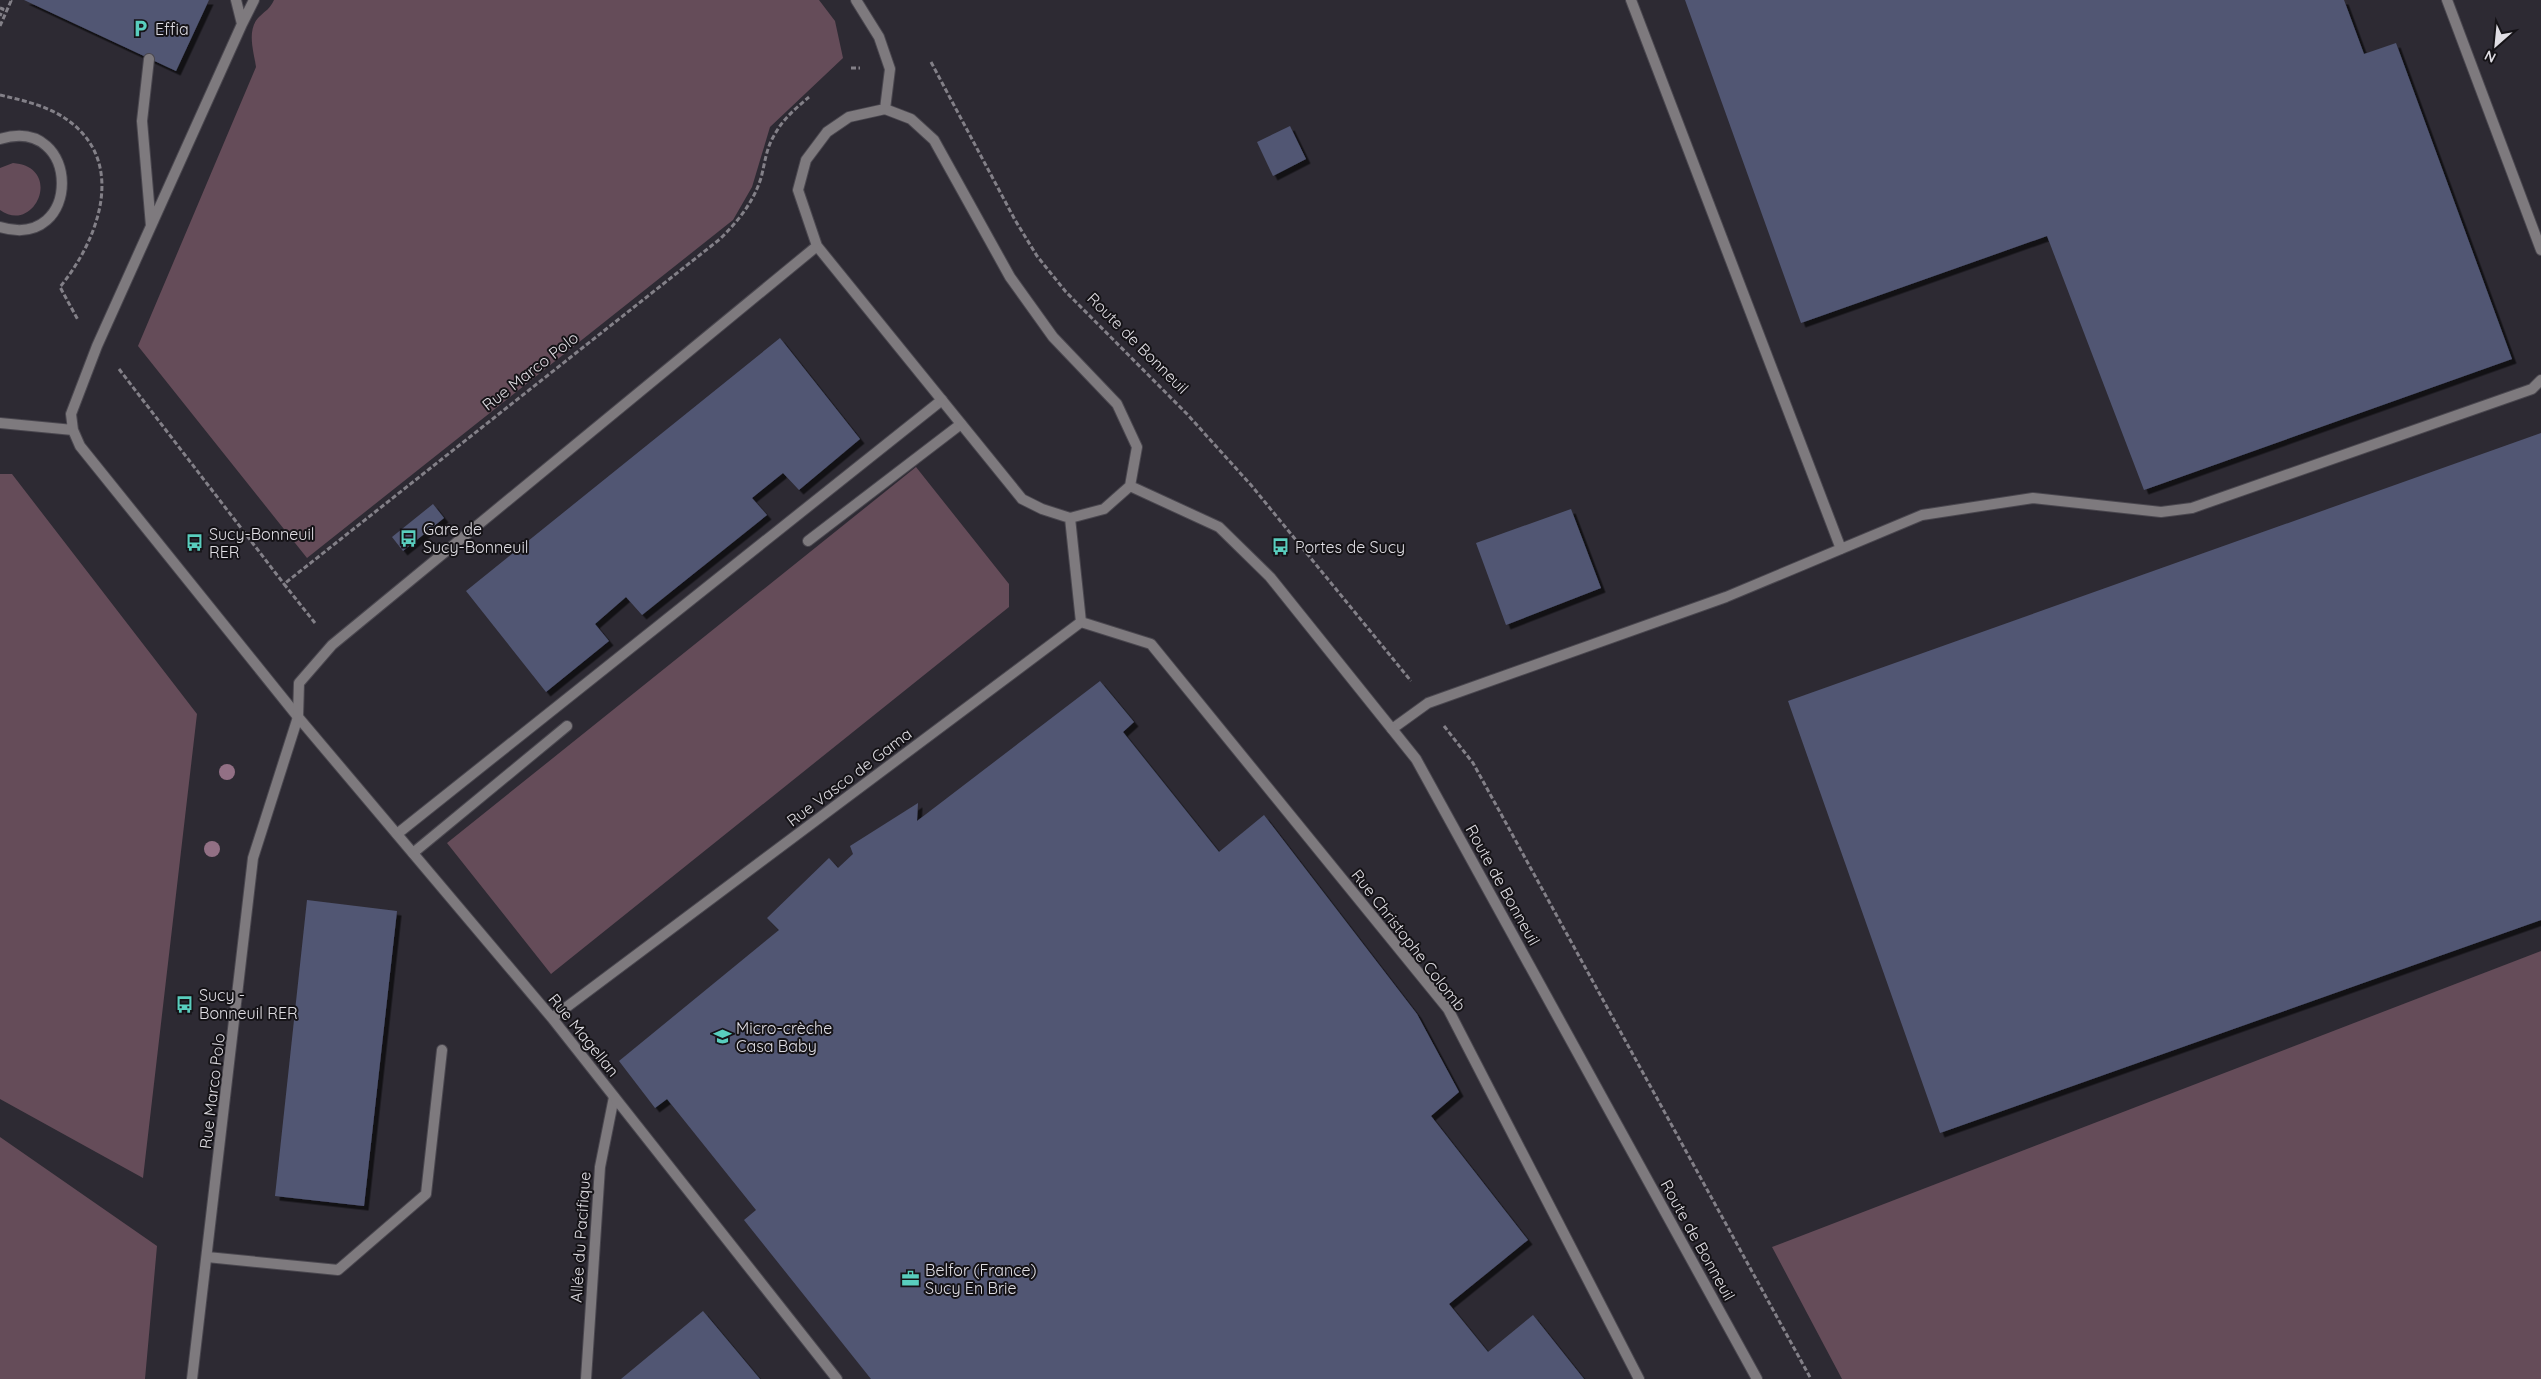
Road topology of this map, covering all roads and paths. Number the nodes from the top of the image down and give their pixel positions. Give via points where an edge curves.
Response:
1 (9, 0) edge
2 (236, 0) edge
3 (254, 0) edge
4 (856, 0) edge
5 (1631, 0) edge
6 (2447, 0) edge
7 (0, 8) edge
8 (0, 16) edge
9 (242, 24) junction
10 (0, 26) edge
11 (148, 59) dead end
12 (931, 62) dead end
13 (808, 97) dead end
14 (885, 109) junction
15 (0, 139) edge
16 (0, 227) edge
17 (151, 228) junction
18 (817, 246) junction
19 (2541, 250) edge
20 (60, 286) dead end
21 (80, 324) dead end
22 (117, 366) dead end
23 (2541, 380) edge
24 (942, 400) junction
25 (0, 423) edge
26 (961, 424) junction
27 (73, 430) junction
28 (1130, 486) junction
29 (1070, 518) junction
30 (808, 541) dead end
31 (1841, 549) junction
32 (284, 584) junction
33 (1362, 619) dead end
34 (1081, 622) junction
35 (332, 645) junction
36 (298, 717) junction
37 (567, 726) dead end
38 (1392, 729) junction
39 (1473, 763) dead end
40 (397, 834) junction
41 (413, 854) junction
42 (552, 1018) junction
43 (442, 1050) dead end
44 (614, 1097) junction
45 (207, 1257) junction
46 (192, 1379) edge
47 (586, 1379) edge
48 (837, 1379) edge
49 (1639, 1379) edge
50 (1757, 1379) edge
51 (1811, 1379) edge

1 - 10 path
2 - 9 street
3 - 9 street
4 - 14 street via 879,37 890,69
5 - 31 street
6 - 19 street
7 - 8 path via 4,9
9 - 17 street
11 - 17 street via 142,121
12 - 33 path, Route de Bonneuil via 1037,256 1066,292 1187,414 1251,485
13 - 32 path, Rue Marco Polo via 783,121 774,135 750,203 739,221 720,239
14 - 18 street via 849,116 827,132 806,160 798,190
14 - 28 street via 911,119 934,140 1010,277 1053,338 1117,404 1137,447
15 - 16 street via 25,136 40,142 52,152 64,182 54,212 42,223 28,229
17 - 27 street via 76,398
18 - 24 street
18 - 35 street, Rue Marco Polo
20 - 21 path
22 - 32 path
23 - 31 street via 2532,389 2192,508 2161,512 2033,498 1922,515
24 - 26 street
24 - 40 street
25 - 27 street
26 - 29 street via 1022,499
26 - 30 street
27 - 36 street, Rue Magellan via 80,446
28 - 29 street via 1104,509
28 - 38 street, Route de Bonneuil via 1219,528 1270,577
29 - 34 street
31 - 38 street via 1726,598 1428,703
32 - 35 path
34 - 42 street, Rue Vasco de Gama
34 - 49 street, Rue Christophe Colomb via 1151,644 1448,1009
35 - 36 street, Rue Marco Polo via 299,683
36 - 40 street, Rue Magellan
36 - 45 street, Rue Marco Polo via 253,858
37 - 41 street
38 - 50 street, Route de Bonneuil via 1416,758
39 - 51 path, Route de Bonneuil
40 - 41 street, Rue Magellan
41 - 42 street, Rue Magellan
42 - 44 street, Rue Magellan
43 - 45 street via 426,1194 338,1270
44 - 47 street, Allée du Pacifique via 600,1167
44 - 48 street, Rue Magellan
45 - 46 street, Rue Marco Polo

